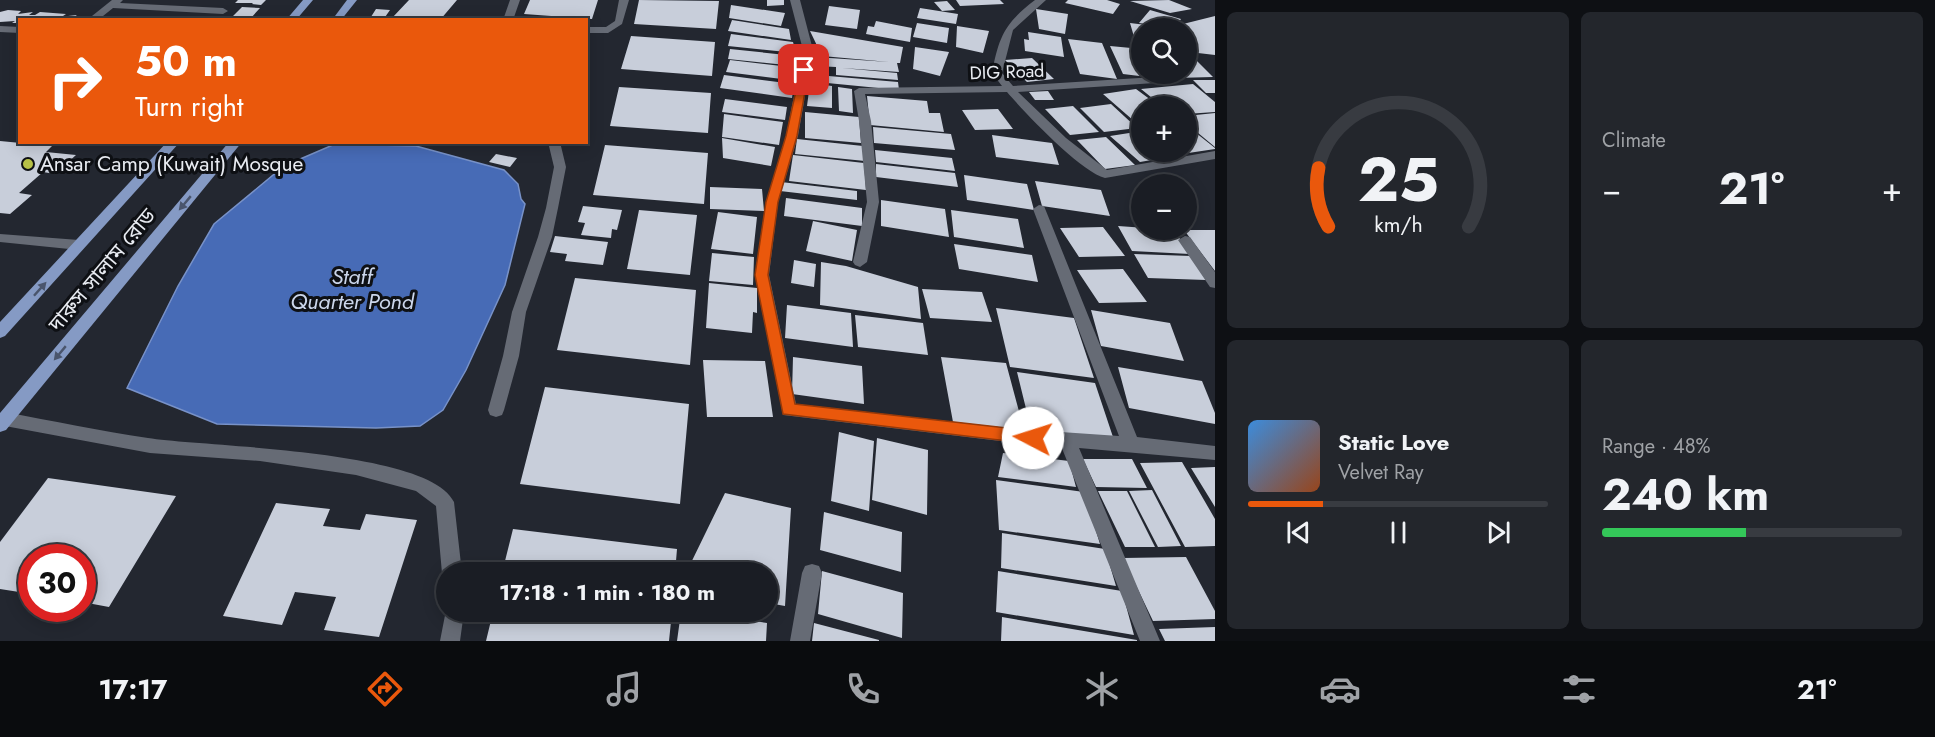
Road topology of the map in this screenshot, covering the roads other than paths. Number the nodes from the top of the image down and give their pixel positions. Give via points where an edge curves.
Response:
1 (308, 0) edge
2 (352, 0) edge
3 (515, 0) edge
4 (624, 0) edge
5 (795, 0) edge
6 (1041, 0) edge
7 (114, 3) edge
8 (223, 11) dead end
9 (94, 18) edge
10 (292, 18) edge
11 (338, 18) edge
12 (509, 18) edge
13 (0, 29) edge
14 (18, 30) edge
15 (588, 30) edge
16 (1131, 81) edge
17 (1010, 89) junction
18 (172, 144) edge
19 (234, 144) edge
20 (554, 144) edge
21 (1215, 155) edge
22 (1039, 209) dead end
23 (0, 238) edge
24 (1185, 240) dead end
25 (79, 245) junction
26 (860, 262) dead end
27 (1215, 283) edge
28 (0, 332) edge
29 (496, 410) dead end
30 (3, 422) edge
31 (1067, 440) junction
32 (1131, 444) junction
33 (1215, 453) edge
34 (451, 562) edge
35 (812, 573) dead end
36 (453, 622) edge
37 (450, 641) edge
38 (800, 641) edge
39 (1150, 641) edge

1 - 10 main road
2 - 11 main road
3 - 12 street
4 - 15 street via 619,22 608,30
5 - 31 street via 808,50 792,136 772,202 762,275 789,410
6 - 17 street via 1014,21 1004,35 997,73
7 - 8 street
7 - 9 street
13 - 14 street
16 - 17 street, DIG Road
17 - 21 street via 1085,161 1105,174
17 - 26 street, DIG Road via 859,91 873,202
18 - 25 main road, দারুস সালাম রোড
19 -> 30 main road, দারুস সালাম রোড
20 - 29 street via 560,166 552,208 519,312
22 - 32 street
23 - 25 street
24 - 27 street
28 -> 25 main road, দারুস সালাম রোড
30 - 34 street via 150,446 260,454 356,467 421,485 445,502
31 - 32 street
31 - 39 street
32 - 33 street
35 - 38 street
36 - 37 street

